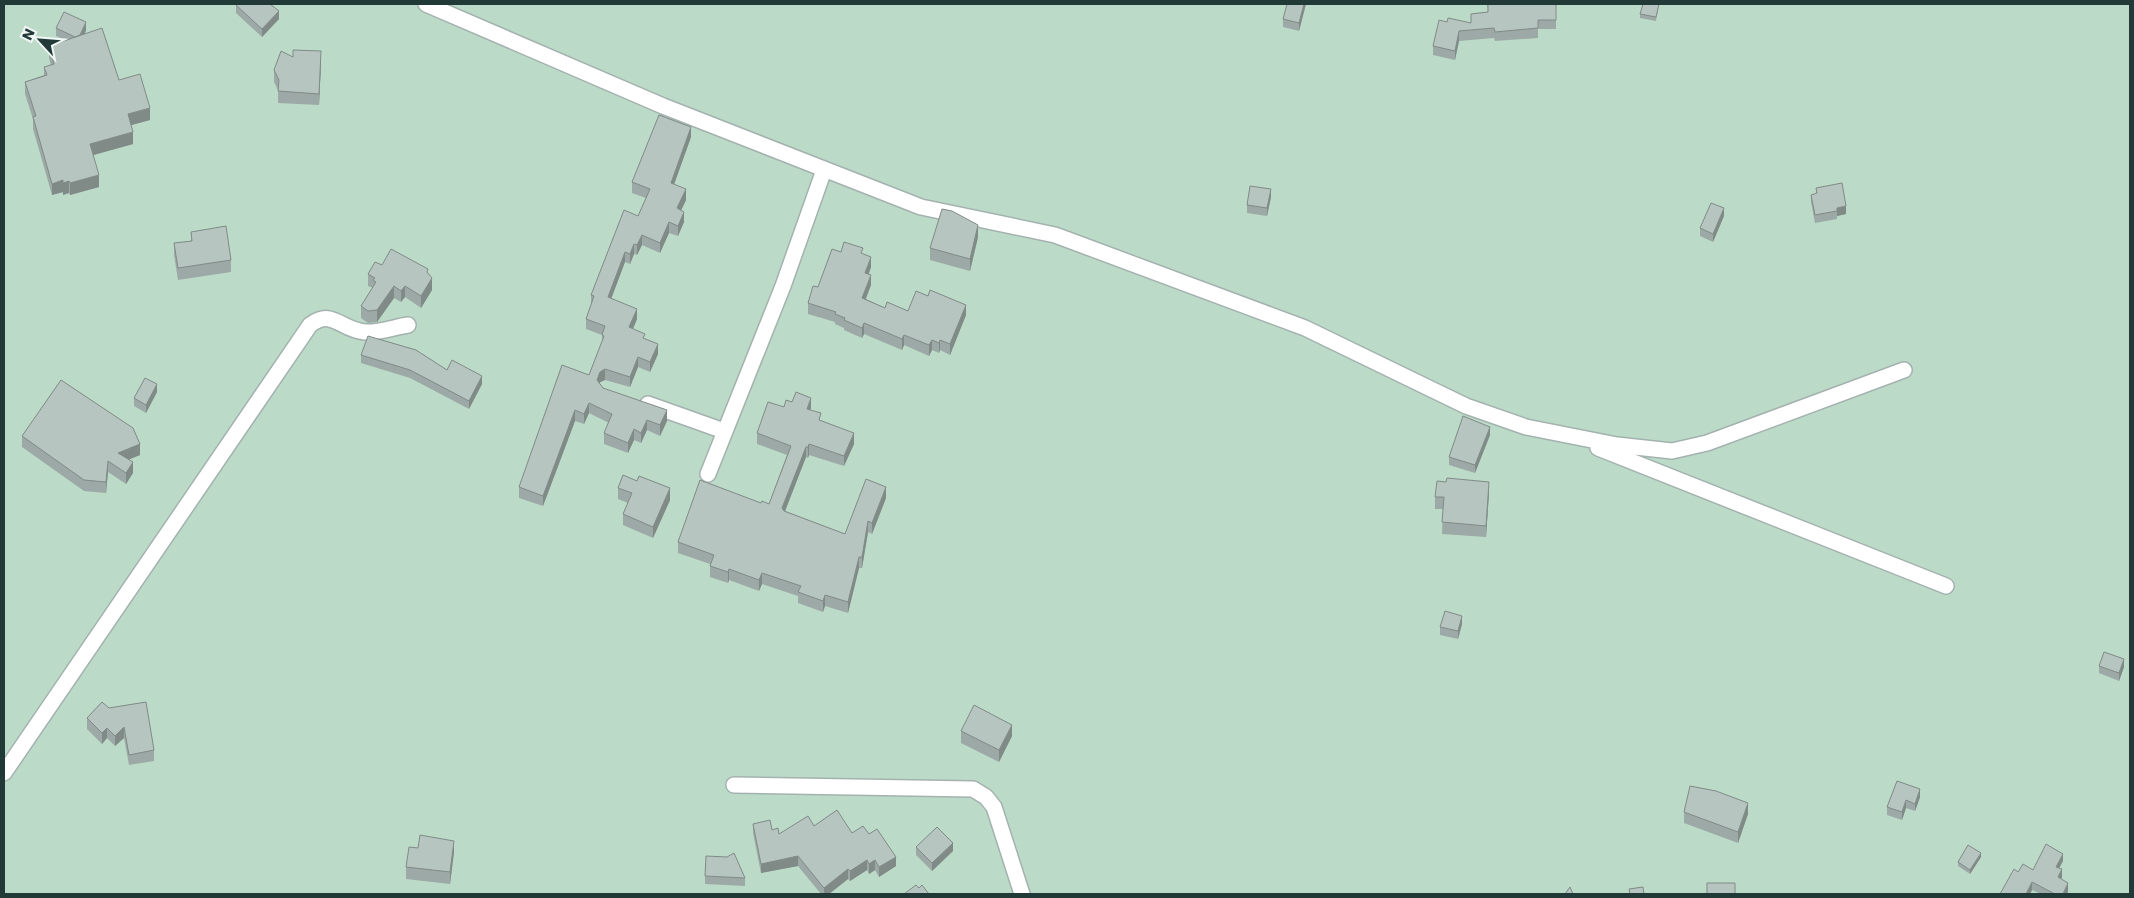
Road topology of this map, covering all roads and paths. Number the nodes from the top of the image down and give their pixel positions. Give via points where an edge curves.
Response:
1 (426, 4) edge
2 (824, 170) junction
3 (408, 324) dead end
4 (1904, 370) dead end
5 (633, 399) edge
6 (724, 431) junction
7 (1565, 435) junction
8 (708, 474) dead end
9 (1946, 586) dead end
10 (4, 773) edge
11 (734, 785) dead end
12 (1022, 894) edge

1 - 2 street via 663,106
2 - 6 street via 783,286
2 - 7 street via 921,207 1055,235 1092,248 1305,328 1466,406 1526,427
3 - 10 street via 366,332 349,329 329,318 319,318 310,325
4 - 7 street via 1688,448 1672,451
5 - 6 street
6 - 8 street
7 - 9 street
11 - 12 street via 973,789 986,796 994,807

